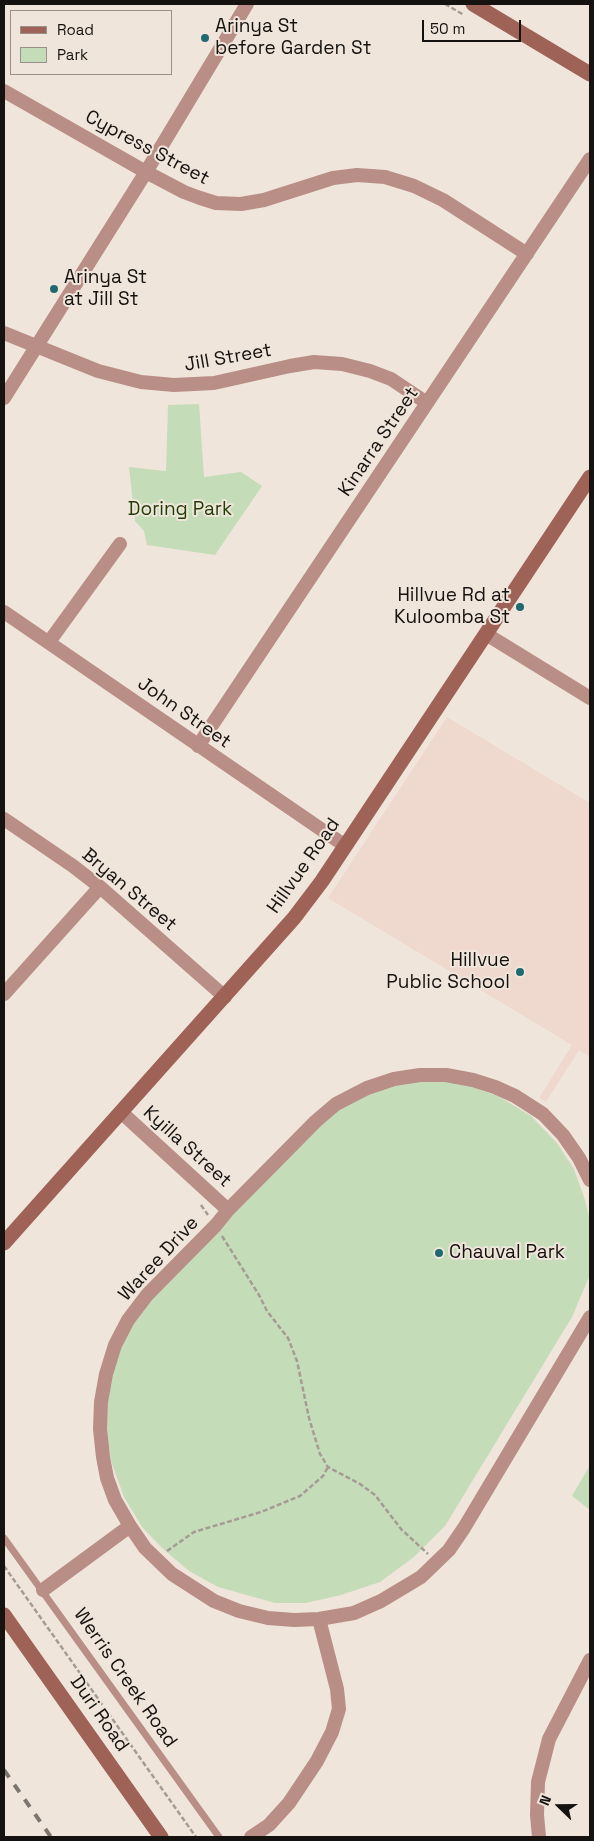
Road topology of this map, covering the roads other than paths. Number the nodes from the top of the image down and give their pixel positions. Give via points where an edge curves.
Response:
1 (246, 4) edge
2 (473, 4) edge
3 (590, 74) edge
4 (4, 90) edge
5 (590, 159) edge
6 (146, 172) junction
7 (527, 254) junction
8 (4, 333) edge
9 (35, 346) junction
10 (4, 398) edge
11 (427, 403) junction
12 (590, 477) edge
13 (120, 544) dead end
14 (4, 612) edge
15 (486, 634) junction
16 (49, 642) junction
17 (590, 698) edge
18 (198, 746) junction
19 (4, 818) edge
20 (344, 845) junction
21 (100, 887) junction
22 (4, 994) edge
23 (224, 997) junction
24 (121, 1112) junction
25 (590, 1180) edge
26 (228, 1210) junction
27 (4, 1243) edge
28 (590, 1317) edge
29 (130, 1526) junction
30 (4, 1538) edge
31 (43, 1590) junction
32 (4, 1615) edge
33 (319, 1618) junction
34 (590, 1660) edge
35 (161, 1837) edge
36 (219, 1837) edge
37 (251, 1837) edge
38 (539, 1837) edge

1 - 6 street
2 - 3 street
4 - 6 street, Cypress Street
5 - 7 street, Kinarra Street
6 - 7 street, Cypress Street via 200,198 241,204 333,178 385,176 443,200
6 - 9 street
7 - 11 street, Kinarra Street
8 - 9 street, Jill Street
9 - 10 street
9 - 11 street, Jill Street via 115,377 174,386 214,383 314,362 342,364 390,379
11 - 18 street, Kinarra Street
12 - 15 street, Hillvue Road
13 - 16 street
14 - 16 street, John Street
15 - 17 street
15 - 20 street, Hillvue Road
16 - 18 street, John Street
18 - 20 street, John Street
19 - 21 street, Bryan Street
20 - 23 street, Hillvue Road via 294,918
21 - 22 street
21 - 23 street, Bryan Street
23 - 24 street, Hillvue Road
24 - 26 street, Kyilla Street
24 - 27 street, Hillvue Road
25 - 26 street, Waree Drive via 563,1135 543,1114 515,1096 473,1080 420,1075 394,1078 336,1104
26 - 29 street, Waree Drive via 147,1295 124,1328 106,1374 101,1402 102,1457 107,1478
28 - 33 street, Waree Drive via 449,1550 421,1577 382,1601 354,1613
29 - 31 street
29 - 33 street, Waree Drive via 155,1559 214,1601 268,1618
30 - 31 lane, Werris Creek Road
31 - 36 lane, Werris Creek Road
32 - 35 street, Duri Road
33 - 37 street via 337,1689 339,1709 332,1732 289,1803 269,1825
34 - 38 street via 549,1739 538,1782

